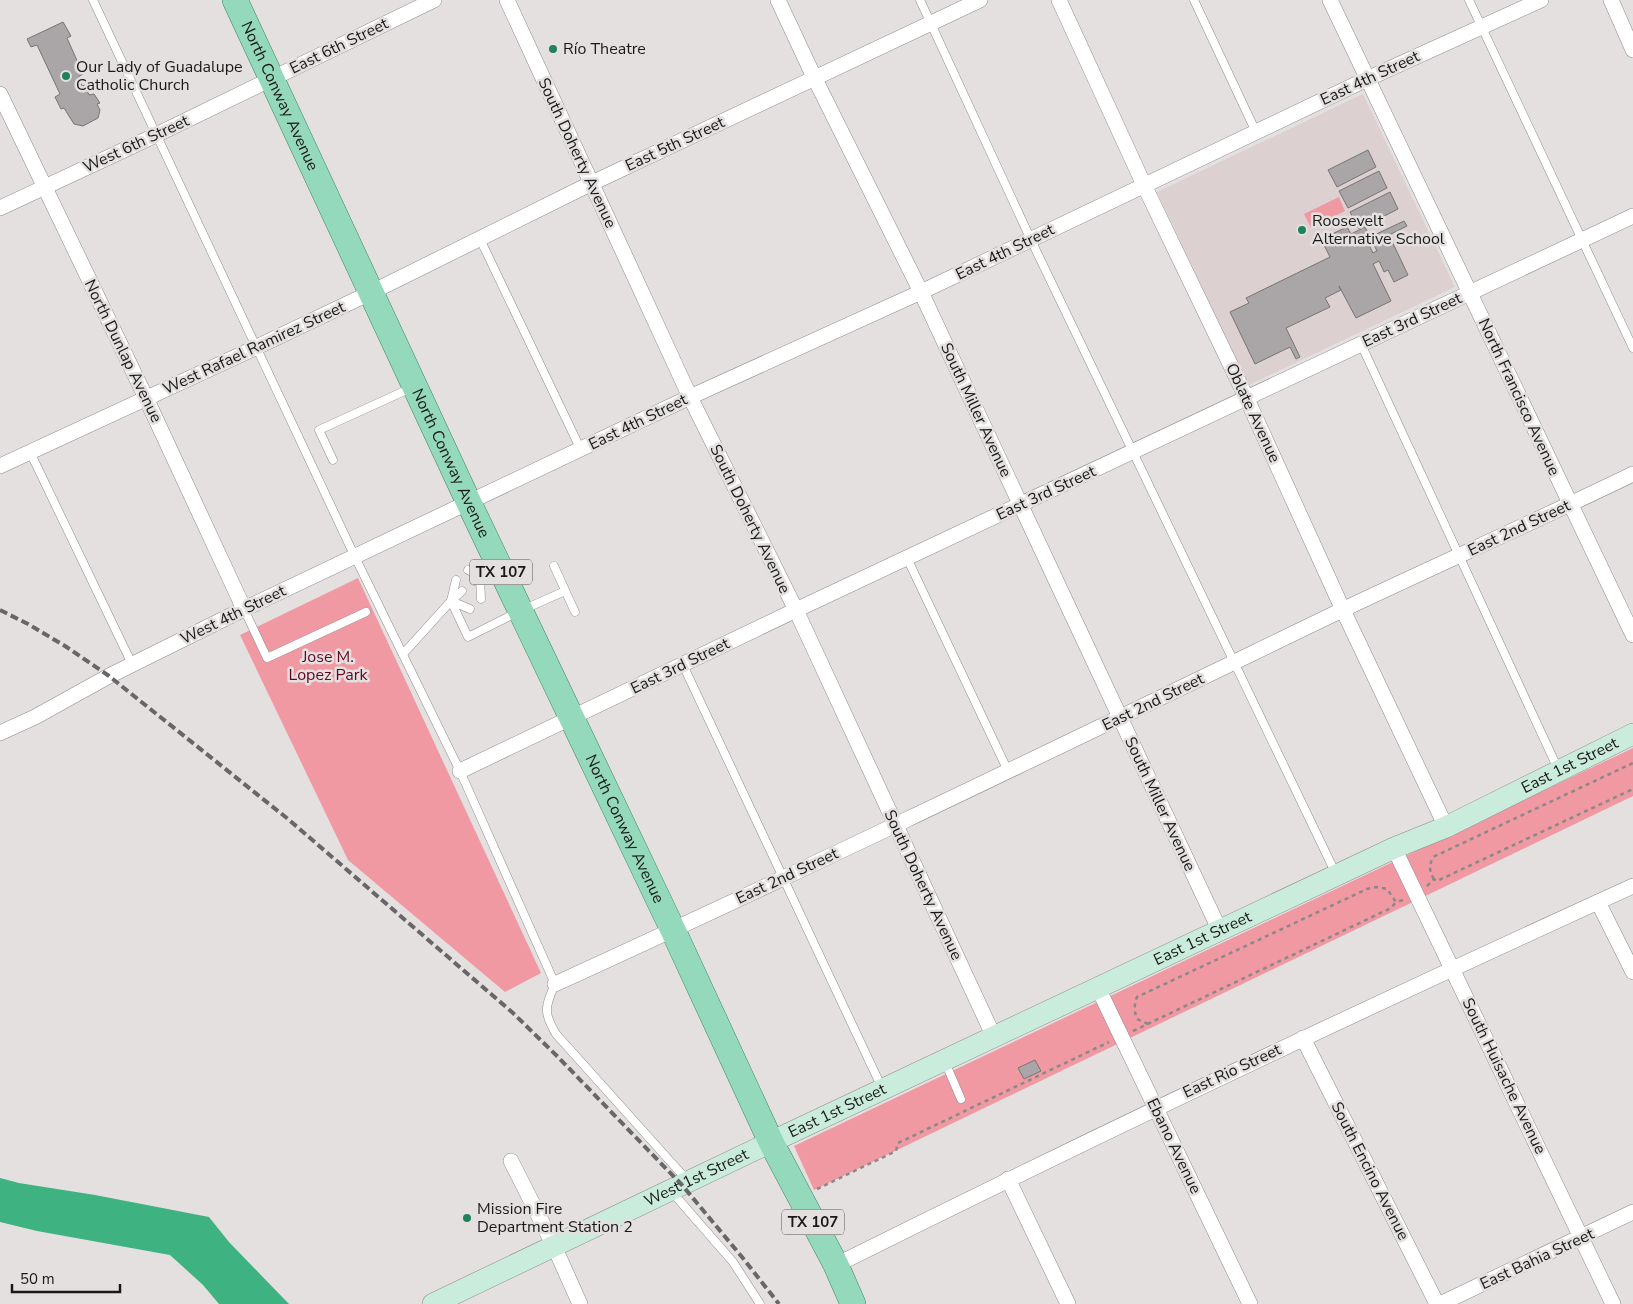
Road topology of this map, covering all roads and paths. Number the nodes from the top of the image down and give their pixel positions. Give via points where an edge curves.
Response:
1 (93, 0) edge
2 (235, 0) edge
3 (434, 0) edge
4 (507, 0) edge
5 (778, 0) edge
6 (920, 0) edge
7 (980, 0) edge
8 (1059, 0) edge
9 (1194, 0) edge
10 (1330, 0) edge
11 (1469, 0) edge
12 (1541, 0) edge
13 (1611, 0) edge
14 (930, 23) junction
15 (1482, 27) junction
16 (1633, 50) edge
17 (814, 77) junction
18 (272, 78) junction
19 (1367, 79) junction
20 (0, 94) edge
21 (1256, 132) junction
22 (156, 134) junction
23 (590, 184) junction
24 (1144, 185) junction
25 (44, 187) junction
26 (0, 208) edge
27 (1633, 216) edge
28 (480, 239) junction
29 (1030, 240) junction
30 (1583, 240) junction
31 (372, 292) junction
32 (920, 292) junction
33 (1469, 293) junction
34 (1361, 344) junction
35 (257, 347) junction
36 (1633, 348) edge
37 (415, 386) junction
38 (690, 397) junction
39 (146, 398) junction
40 (1246, 399) junction
41 (581, 450) junction
42 (30, 452) junction
43 (1134, 452) junction
44 (333, 460) dead end
45 (0, 466) edge
46 (1633, 474) edge
47 (469, 504) junction
48 (1570, 504) junction
49 (1020, 505) junction
50 (1459, 556) junction
51 (355, 557) junction
52 (907, 558) junction
53 (554, 566) dead end
54 (468, 570) dead end
55 (484, 575) junction
56 (456, 580) dead end
57 (565, 590) junction
58 (462, 591) dead end
59 (482, 599) dead end
60 (450, 601) junction
61 (244, 609) junction
62 (470, 610) dead end
63 (520, 610) junction
64 (796, 610) junction
65 (1342, 610) junction
66 (366, 612) dead end
67 (575, 612) dead end
68 (1633, 635) edge
69 (402, 654) junction
70 (1235, 663) junction
71 (132, 664) junction
72 (683, 665) junction
73 (571, 718) junction
74 (1120, 718) junction
75 (0, 733) edge
76 (1633, 734) edge
77 (1633, 763) edge
78 (460, 771) junction
79 (1008, 771) junction
80 (1559, 771) junction
81 (1633, 788) edge
82 (894, 825) junction
83 (1446, 826) junction
84 (1394, 848) junction
85 (1337, 876) junction
86 (783, 878) junction
87 (1434, 879) junction
88 (1633, 886) edge
89 (1416, 893) junction
90 (1396, 902) junction
91 (1598, 902) junction
92 (673, 930) junction
93 (1220, 931) junction
94 (1453, 968) junction
95 (1633, 972) edge
96 (555, 984) junction
97 (1098, 988) junction
98 (1148, 1024) junction
99 (1115, 1036) junction
100 (994, 1037) junction
101 (1303, 1038) junction
102 (944, 1061) junction
103 (882, 1090) junction
104 (961, 1099) dead end
105 (1156, 1108) junction
106 (771, 1142) junction
107 (511, 1161) dead end
108 (1008, 1179) junction
109 (680, 1186) junction
110 (816, 1190) dead end
111 (1633, 1212) edge
112 (1582, 1238) junction
113 (554, 1246) junction
114 (836, 1266) junction
115 (433, 1304) edge
116 (580, 1304) edge
117 (760, 1304) edge
118 (853, 1304) edge
119 (1068, 1304) edge
120 (1250, 1304) edge
121 (1438, 1304) edge
122 (1613, 1304) edge

1 - 22 lane
2 - 18 main road, North Conway Avenue / TX 107
3 - 18 street, East 6th Street
4 - 23 street, South Doherty Avenue
5 - 17 street, South Miller Avenue
6 - 14 lane
7 - 14 street, East 5th Street
8 - 24 street, Oblate Avenue
9 - 21 lane
10 - 19 street, North Francisco Avenue
11 - 15 lane
12 - 15 street, East 4th Street
13 - 16 street
14 - 17 street, East 5th Street
14 - 29 lane
15 - 19 street, East 4th Street
15 - 30 lane
17 - 23 street, East 5th Street
17 - 32 street, South Miller Avenue
18 - 22 street, West 6th Street
18 - 31 main road, North Conway Avenue / TX 107
19 - 21 street, East 4th Street
19 - 33 street, North Francisco Avenue
20 - 25 street, North Dunlap Avenue
21 - 24 street, East 4th Street
22 - 25 street, West 6th Street
22 - 35 lane
23 - 28 street, East 5th Street
23 - 38 street, South Doherty Avenue
24 - 29 street, East 4th Street
24 - 40 street, Oblate Avenue
25 - 26 street, West 6th Street
25 - 39 street, North Dunlap Avenue
27 - 30 street, East 3rd Street
28 - 31 street, East 5th Street
28 - 41 lane
29 - 32 street, East 4th Street
29 - 43 lane
30 - 33 street, East 3rd Street
30 - 36 lane
31 - 35 street, West Rafael Ramirez Street
31 - 37 main road, North Conway Avenue / TX 107
32 - 38 street, East 4th Street
32 - 49 street, South Miller Avenue
33 - 34 street, East 3rd Street
33 - 48 street, North Francisco Avenue
34 - 40 street, East 3rd Street
34 - 50 lane
35 - 39 street, West Rafael Ramirez Street
35 - 51 lane
37 - 44 lane via 319,430
37 - 47 main road, North Conway Avenue / TX 107
38 - 41 street, East 4th Street
38 - 64 street, South Doherty Avenue
39 - 42 street, West Rafael Ramirez Street
39 - 61 street, North Dunlap Avenue
40 - 43 street, East 3rd Street
40 - 65 street, Oblate Avenue
41 - 47 street, East 4th Street
42 - 45 street, West Rafael Ramirez Street
42 - 71 lane
43 - 49 street, East 3rd Street
43 - 70 lane
46 - 48 street, East 2nd Street
47 - 51 street, West 4th Street
47 - 55 main road, North Conway Avenue / TX 107
48 - 50 street, East 2nd Street
48 - 68 street, North Francisco Avenue
49 - 52 street, East 3rd Street
49 - 74 street, South Miller Avenue
50 - 65 street, East 2nd Street
50 - 80 lane
51 - 61 street, West 4th Street
51 - 69 lane
52 - 64 street, East 3rd Street
52 - 79 lane
53 - 57 lane
54 - 55 lane
55 - 59 lane
55 - 63 main road, North Conway Avenue / TX 107
56 - 60 lane
57 - 63 lane
57 - 67 lane
58 - 60 lane
60 - 62 lane
60 - 63 lane via 468,637
60 - 69 lane
61 - 66 lane via 267,658
61 - 71 street, West 4th Street
63 - 73 main road, North Conway Avenue / TX 107
64 - 72 street, East 3rd Street
64 - 82 street, South Doherty Avenue
65 - 70 street, East 2nd Street
65 - 83 street, Oblate Avenue
69 - 78 lane
70 - 74 street, East 2nd Street
70 - 85 lane
71 - 75 street, West 4th Street
72 - 73 street, East 3rd Street
72 - 86 lane
73 - 78 street, East 3rd Street
73 - 92 main road, North Conway Avenue / TX 107
74 - 79 street, East 2nd Street
74 - 93 street, South Miller Avenue
76 - 80 street, East 1st Street
77 - 87 path via 1433,857 1430,872
78 - 96 lane
79 - 82 street, East 2nd Street
80 - 83 street, East 1st Street
81 - 87 path via 1492,856 1437,881
82 - 86 street, East 2nd Street
82 - 100 street, South Doherty Avenue
83 - 84 street, East 1st Street
84 - 85 street, East 1st Street
84 - 89 street, South Huisache Avenue
85 - 93 street, East 1st Street
86 - 92 street, East 2nd Street
86 - 103 lane
87 - 89 path
88 - 91 street, East Rio Street
89 - 90 path
89 - 94 street, South Huisache Avenue
90 - 98 path via 1391,908
90 - 98 path via 1387,888 1367,889 1137,997 1137,1019
91 - 94 street, East Rio Street
91 - 95 street
92 - 96 street, East 2nd Street
92 - 106 main road, North Conway Avenue / TX 107
93 - 97 street, East 1st Street
94 - 101 street, East Rio Street
94 - 112 street, South Huisache Avenue
96 - 109 lane via 546,1005 548,1021 556,1034
97 - 99 street, Ebano Avenue
97 - 100 street, East 1st Street
98 - 99 path
99 - 105 street, Ebano Avenue
99 - 110 path via 1111,1041 898,1143 896,1151
100 - 102 street, East 1st Street
101 - 105 street, East Rio Street
101 - 121 street, South Encino Avenue
102 - 103 street, East 1st Street
102 - 104 lane
103 - 106 street, East 1st Street
105 - 108 street, East Rio Street
105 - 120 street, Ebano Avenue
106 - 109 street, West 1st Street
106 - 114 main road, TX 107
107 - 113 street
108 - 114 street, East Rio Street
108 - 119 street
109 - 113 street, West 1st Street
109 - 117 lane
111 - 112 street, East Bahia Street
112 - 121 street, East Bahia Street
112 - 122 street, South Huisache Avenue
113 - 115 street, West 1st Street
113 - 116 street
114 - 118 main road, TX 107

